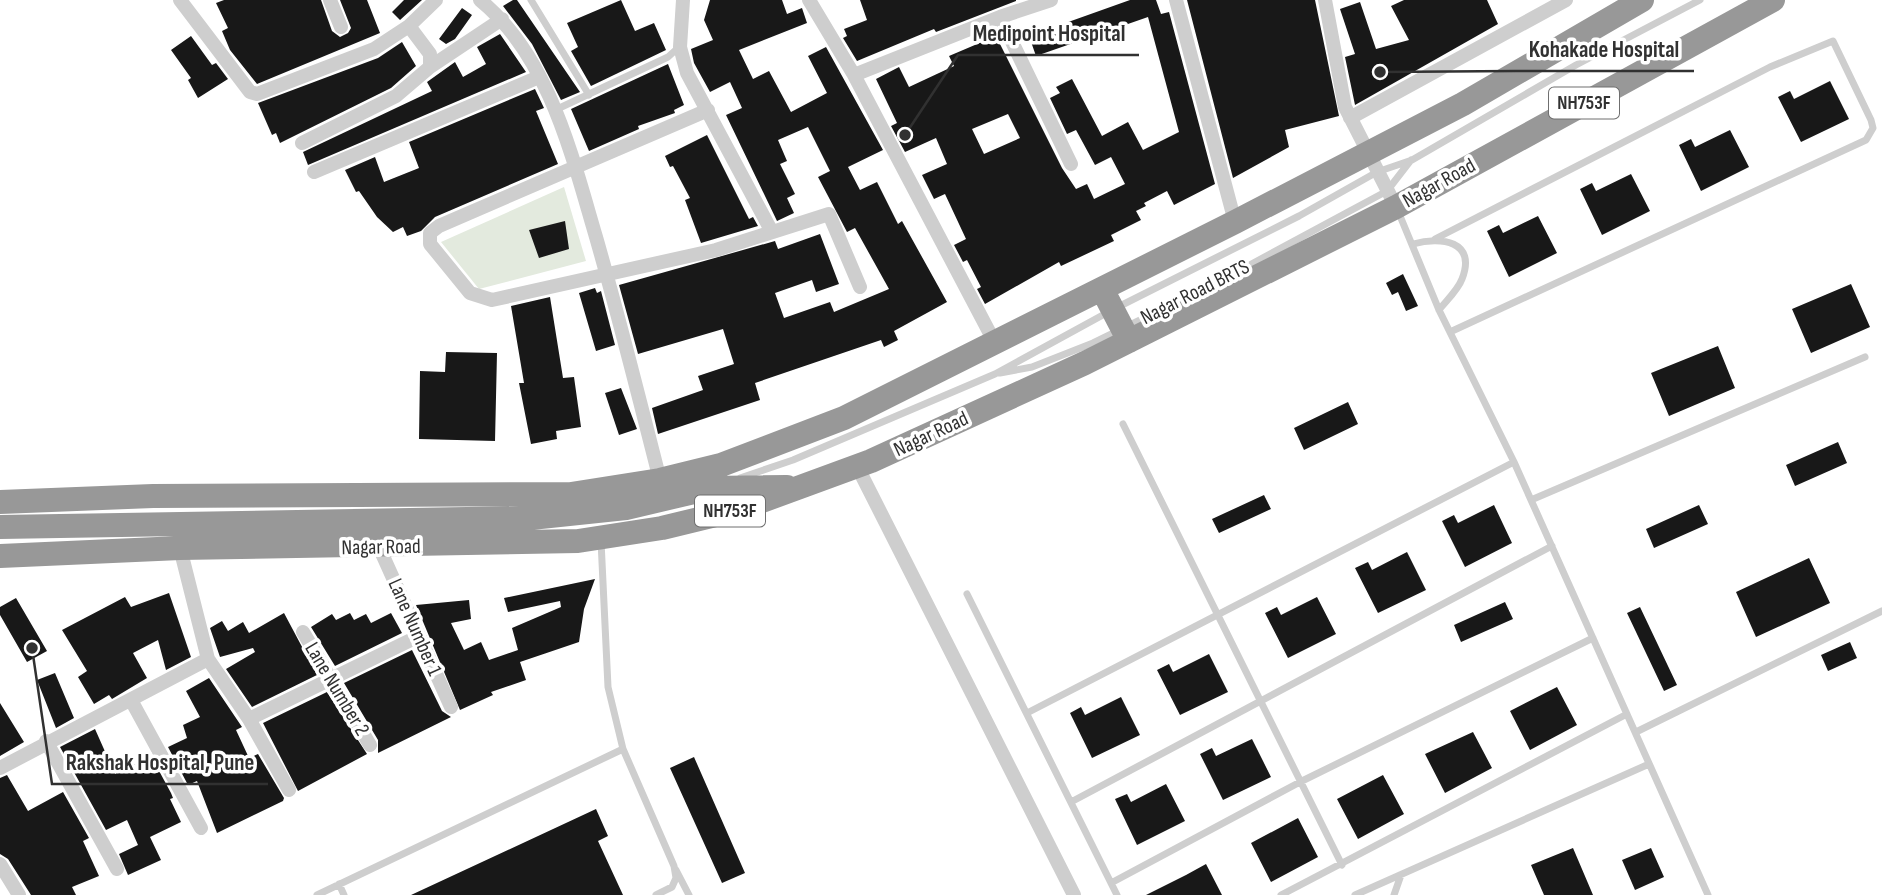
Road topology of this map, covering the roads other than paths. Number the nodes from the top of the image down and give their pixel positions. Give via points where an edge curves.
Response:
1 (331, 0) edge
2 (436, 0) edge
3 (480, 0) edge
4 (531, 0) edge
5 (682, 0) edge
6 (810, 0) edge
7 (1051, 0) edge
8 (1176, 0) edge
9 (1325, 0) edge
10 (1566, 0) edge
11 (1642, 0) edge
12 (1700, 0) edge
13 (1773, 0) edge
14 (188, 2) edge
15 (1000, 17) junction
16 (502, 19) junction
17 (409, 26) junction
18 (341, 27) dead end
19 (680, 47) junction
20 (430, 67) junction
21 (854, 75) junction
22 (539, 77) junction
23 (589, 95) junction
24 (708, 110) junction
25 (554, 111) junction
26 (1350, 118) junction
27 (302, 143) dead end
28 (1412, 160) junction
29 (1372, 163) junction
30 (1071, 164) dead end
31 (576, 168) junction
32 (314, 172) dead end
33 (1391, 199) junction
34 (1235, 222) junction
35 (772, 232) junction
36 (1435, 239) junction
37 (1413, 244) junction
38 (607, 274) junction
39 (860, 288) dead end
40 (1438, 310) junction
41 (1116, 317) junction
42 (1450, 332) junction
43 (995, 344) junction
44 (1865, 357) dead end
45 (995, 374) junction
46 (1123, 424) dead end
47 (1514, 462) junction
48 (857, 466) junction
49 (660, 480) junction
50 (711, 488) junction
51 (797, 488) junction
52 (1531, 500) junction
53 (0, 502) edge
54 (0, 527) edge
55 (601, 537) junction
56 (1552, 546) junction
57 (379, 547) junction
58 (180, 548) junction
59 (0, 556) edge
60 (967, 594) dead end
61 (1882, 611) edge
62 (1220, 616) junction
63 (303, 632) dead end
64 (419, 636) junction
65 (1593, 638) junction
66 (208, 659) junction
67 (333, 679) junction
68 (131, 700) junction
69 (1261, 700) junction
70 (451, 708) dead end
71 (1027, 713) junction
72 (1628, 714) junction
73 (249, 719) junction
74 (1636, 732) junction
75 (46, 741) junction
76 (370, 745) dead end
77 (622, 749) junction
78 (1649, 764) junction
79 (0, 768) edge
80 (1302, 782) junction
81 (289, 790) dead end
82 (1072, 802) junction
83 (201, 828) dead end
84 (0, 864) edge
85 (1342, 865) junction
86 (674, 866) junction
87 (117, 869) dead end
88 (1401, 875) junction
89 (1111, 883) junction
90 (339, 884) junction
91 (19, 895) edge
92 (317, 895) edge
93 (344, 895) edge
94 (656, 895) edge
95 (690, 895) edge
96 (1074, 895) edge
97 (1118, 895) edge
98 (1281, 895) edge
99 (1355, 895) edge
100 (1394, 895) edge
101 (1709, 895) edge

1 - 18 street
2 - 17 street
3 - 16 street
4 - 23 lane
5 - 19 street
6 - 21 street
7 - 15 street
8 - 34 street
9 - 26 street via 1340,88
10 - 26 street
11 - 29 highway, Nagar Road / NH753F
12 - 28 lane
13 - 33 highway, Nagar Road / NH753F
14 - 17 street via 250,92 257,94 374,49
15 - 21 street
15 - 30 street
16 - 20 street
16 - 22 street
17 - 20 street via 430,54
19 - 23 lane
19 - 24 street via 687,73
20 - 27 street via 396,96
21 - 43 street
22 - 25 street
22 - 32 street
23 - 25 lane
24 - 31 street
24 - 35 street
25 - 31 street
26 - 29 street
28 - 29 lane, Nagar Road BRTS
28 - 33 lane
29 - 33 street
29 - 34 highway, Nagar Road / NH753F
29 - 41 lane, Nagar Road BRTS via 1299,216
31 - 38 street
31 - 38 street via 439,226 429,233 430,243 480,298 492,300
33 - 37 lane
33 - 41 highway, Nagar Road / NH753F
34 - 41 highway, Nagar Road / NH753F
35 - 38 street via 716,250
35 - 39 street via 829,214
36 - 37 lane
36 - 40 lane via 1458,246 1466,265 1461,283
36 - 42 lane via 1770,67 1833,41 1871,120 1873,128 1867,140
37 - 40 lane
38 - 49 street
40 - 42 lane
41 - 43 highway, Nagar Road / NH753F
41 - 45 lane, Nagar Road BRTS
41 - 45 lane, Nagar Road BRTS via 1032,367
41 - 48 highway, Nagar Road / NH753F
42 - 47 lane
43 - 49 highway, Nagar Road / NH753F via 844,418 722,466
44 - 52 lane
45 - 50 lane, Nagar Road BRTS via 793,460
46 - 62 lane
47 - 52 lane
47 - 62 lane
48 - 51 highway, Nagar Road / NH753F
48 - 96 street
49 - 53 highway, Nagar Road / NH753F via 571,494 153,496
50 - 51 highway
50 - 54 highway via 626,508 531,518
51 - 55 highway, Nagar Road / NH753F via 740,509
52 - 56 lane
55 - 57 highway, Nagar Road / NH753F
55 - 77 lane via 608,687
56 - 65 lane
56 - 69 lane
57 - 58 highway, Nagar Road / NH753F
57 - 64 street, Lane Number 1
58 - 59 highway, Nagar Road / NH753F
58 - 66 street
60 - 71 lane
61 - 74 lane
62 - 69 lane
62 - 71 lane
63 - 67 street, Lane Number 2
64 - 67 street
64 - 70 street, Lane Number 1
65 - 72 lane
65 - 80 lane
66 - 68 street
66 - 73 street
67 - 73 street
67 - 76 street, Lane Number 2
68 - 75 street
68 - 83 street
69 - 80 lane
69 - 82 lane
71 - 82 lane
72 - 74 lane
72 - 85 lane
73 - 81 street
74 - 78 lane
75 - 79 street
75 - 87 street
77 - 86 lane
77 - 90 lane
78 - 88 lane
78 - 101 lane
80 - 85 lane
80 - 89 lane
82 - 89 lane
84 - 91 street
85 - 98 lane
86 - 94 lane via 672,887
86 - 95 lane
88 - 99 lane
88 - 100 lane
89 - 97 lane
90 - 92 lane
90 - 93 lane

